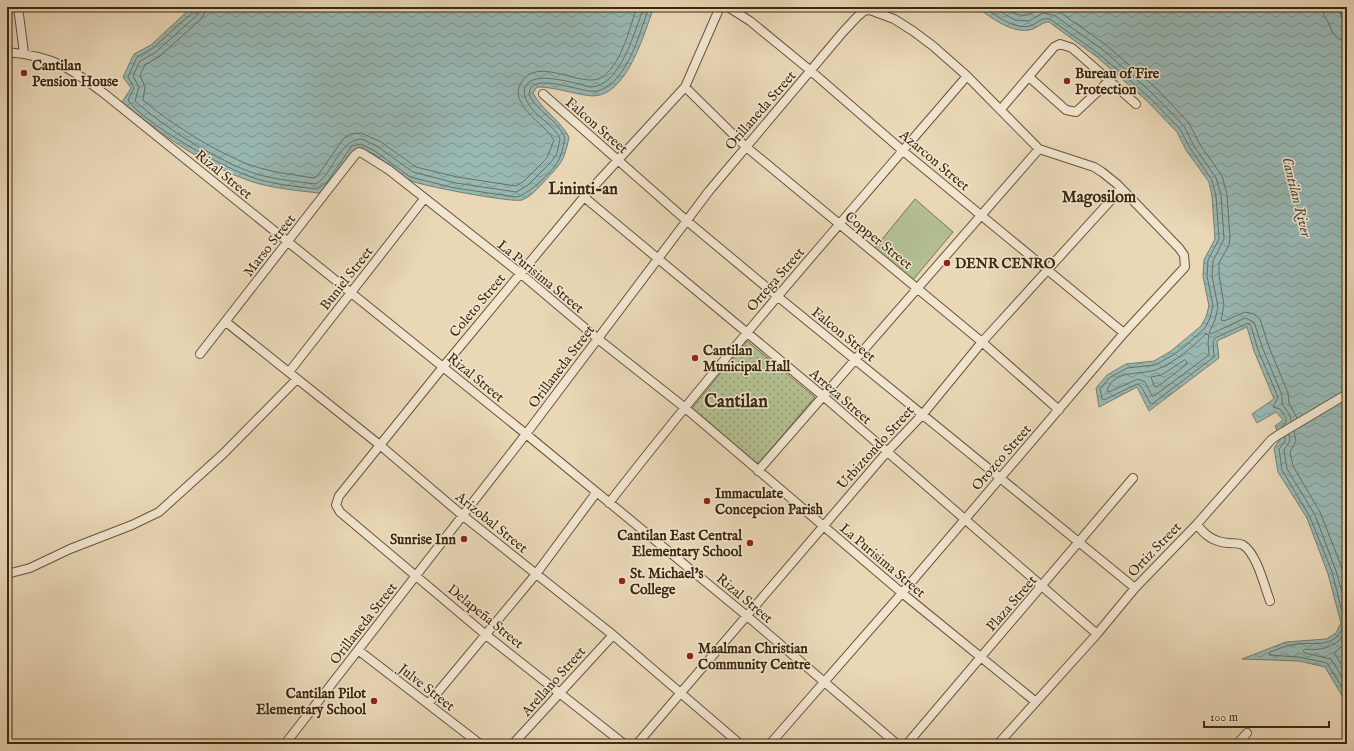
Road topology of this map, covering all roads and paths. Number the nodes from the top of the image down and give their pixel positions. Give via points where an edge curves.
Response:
1 (18, 7) edge
2 (720, 7) edge
3 (728, 7) edge
4 (7, 52) edge
5 (24, 53) junction
6 (811, 71) junction
7 (967, 76) junction
8 (1029, 77) junction
9 (1110, 80) junction
10 (685, 87) junction
11 (543, 94) dead end
12 (1136, 104) dead end
13 (1001, 109) junction
14 (745, 146) junction
15 (1039, 149) junction
16 (903, 151) junction
17 (358, 152) joint
18 (618, 161) junction
19 (1121, 189) junction
20 (584, 197) junction
21 (424, 199) junction
22 (980, 215) junction
23 (687, 221) junction
24 (839, 224) junction
25 (287, 243) junction
26 (658, 257) junction
27 (1048, 269) junction
28 (520, 273) junction
29 (918, 288) junction
30 (351, 293) junction
31 (777, 296) junction
32 (226, 322) junction
33 (746, 333) junction
34 (1124, 333) junction
35 (598, 339) junction
36 (982, 342) junction
37 (200, 354) dead end
38 (854, 359) junction
39 (443, 367) junction
40 (289, 372) junction
41 (297, 379) junction
42 (1347, 394) edge
43 (823, 396) junction
44 (684, 408) junction
45 (1059, 410) junction
46 (923, 414) junction
47 (526, 434) junction
48 (381, 446) junction
49 (886, 453) junction
50 (758, 471) junction
51 (999, 478) junction
52 (1133, 478) dead end
53 (596, 493) junction
54 (609, 503) junction
55 (336, 505) joint
56 (462, 515) junction
57 (965, 520) junction
58 (1197, 524) junction
59 (823, 526) junction
60 (1080, 543) junction
61 (7, 574) edge
62 (536, 574) junction
63 (416, 576) junction
64 (1043, 586) junction
65 (1135, 588) junction
66 (902, 593) junction
67 (1270, 601) dead end
68 (747, 616) junction
69 (1097, 634) junction
70 (486, 635) junction
71 (613, 635) junction
72 (358, 650) junction
73 (982, 657) junction
74 (824, 682) junction
75 (561, 692) junction
76 (680, 693) junction
77 (1036, 702) junction
78 (428, 704) junction
79 (1247, 733) dead end
80 (285, 744) edge
81 (480, 744) edge
82 (513, 744) edge
83 (624, 744) edge
84 (637, 744) edge
85 (740, 744) edge
86 (770, 744) edge
87 (897, 744) edge
88 (907, 744) edge
89 (998, 744) edge
90 (1237, 744) edge

1 - 5 street
2 - 10 street, Coleto Street
3 - 6 street, Azarcon Street via 750,21
4 - 5 street, Rizal Street
5 - 25 street, Rizal Street via 54,61 73,70
6 - 7 street, Orillaneda Street via 864,11 875,11 913,31
6 - 14 street, Orillaneda Street
6 - 16 street, Azarcon Street
7 - 13 street
7 - 16 street, Ortega Street
8 - 9 street via 1066,110 1076,112
8 - 9 street via 1054,47 1060,44 1072,48
8 - 13 street
9 - 12 street
10 - 14 street, Copper Street
10 - 18 street, Coleto Street
11 - 18 street, Falcon Street
13 - 15 street
14 - 23 street, Orillaneda Street
14 - 24 street, Copper Street
15 - 19 street, Orozco Street via 1094,167
15 - 22 street
16 - 22 street, Azarcon Street
16 - 24 street, Ortega Street
17 - 21 street, La Purisima Street via 376,160
17 - 25 street, Marso Street
18 - 20 street, Coleto Street
18 - 23 street, Falcon Street
19 - 27 street, Urbiztondo Street
19 - 34 street, Orozco Street via 1179,248 1186,261 1185,268
20 - 26 street, Arreza Street
20 - 28 street, Coleto Street
21 - 28 street, La Purisima Street
21 - 30 street, Buniel Street
22 - 27 street, Azarcon Street
22 - 29 street
23 - 26 street, Orillaneda Street
23 - 31 street, Falcon Street
24 - 29 street, Copper Street
24 - 31 street, Ortega Street
25 - 30 street, Rizal Street
25 - 32 street, Marso Street
26 - 33 street, Arreza Street
26 - 35 street, Orillaneda Street
27 - 34 street, Azarcon Street
27 - 36 street, Urbiztondo Street
28 - 35 street, La Purisima Street
28 - 39 street, Coleto Street
29 - 36 street, Copper Street
29 - 38 street
30 - 39 street, Rizal Street
30 - 40 street, Buniel Street
31 - 33 street, Ortega Street
31 - 38 street, Falcon Street
32 - 37 street, Marso Street
32 - 40 street, Arizobal Street
33 - 43 street, Arreza Street
33 - 44 street, Ortega Street
34 - 45 street, Orozco Street
35 - 44 street, La Purisima Street
35 - 47 street, Orillaneda Street
36 - 45 street, Copper Street
36 - 46 street, Urbiztondo Street
38 - 43 street
38 - 46 street, Falcon Street
39 - 47 street, Rizal Street
39 - 48 street, Coleto Street
40 - 41 street, Arizobal Street
41 - 48 street, Arizobal Street
41 - 61 street via 224,454 159,512 30,568
42 - 58 street, Ortiz Street via 1278,434
43 - 49 street, Arreza Street
43 - 50 street
44 - 50 street, La Purisima Street
44 - 54 street, Ortega Street
45 - 51 street, Orozco Street
46 - 49 street, Urbiztondo Street
46 - 51 street, Falcon Street
47 - 53 street, Rizal Street
47 - 56 street, Orillaneda Street
48 - 55 street, Coleto Street via 339,496
48 - 56 street, Arizobal Street
49 - 57 street, Arreza Street
49 - 59 street, Urbiztondo Street
50 - 59 street, La Purisima Street
51 - 57 street, Orozco Street
51 - 60 street, Falcon Street
52 - 60 street, Plaza Street
53 - 54 street, Rizal Street
53 - 62 street
54 - 68 street, Rizal Street
55 - 63 street, Delapeña Street
56 - 62 street, Arizobal Street
56 - 63 street, Orillaneda Street
57 - 64 street, Arreza Street
57 - 66 street, Orozco Street
58 - 65 street, Ortiz Street
58 - 67 street via 1208,537 1222,542 1242,544 1249,550
59 - 66 street, La Purisima Street
59 - 68 street, Urbiztondo Street
60 - 64 street, Plaza Street
60 - 65 street, Falcon Street
62 - 70 street
62 - 71 street, Arizobal Street
63 - 70 street, Delapeña Street
63 - 72 street, Orillaneda Street
64 - 69 street, Arreza Street
64 - 73 street, Plaza Street
65 - 69 street, Ortiz Street
66 - 73 street, La Purisima Street
66 - 74 street, Orozco Street
68 - 74 street, Rizal Street
68 - 76 street, Urbiztondo Street
69 - 77 street, Ortiz Street
70 - 75 street, Delapeña Street
70 - 78 street
71 - 75 street, Arellano Street
71 - 76 street, Arizobal Street
72 - 78 street, Julve Street
72 - 80 street, Orillaneda Street
73 - 77 street, La Purisima Street
73 - 88 street, Plaza Street
74 - 86 street, Orozco Street
74 - 87 street, Rizal Street
75 - 82 street, Arellano Street
75 - 83 street, Delapeña Street
76 - 84 street, Urbiztondo Street
76 - 85 street, Arizobal Street
77 - 89 street, Ortiz Street
78 - 81 street, Julve Street
79 - 90 street

